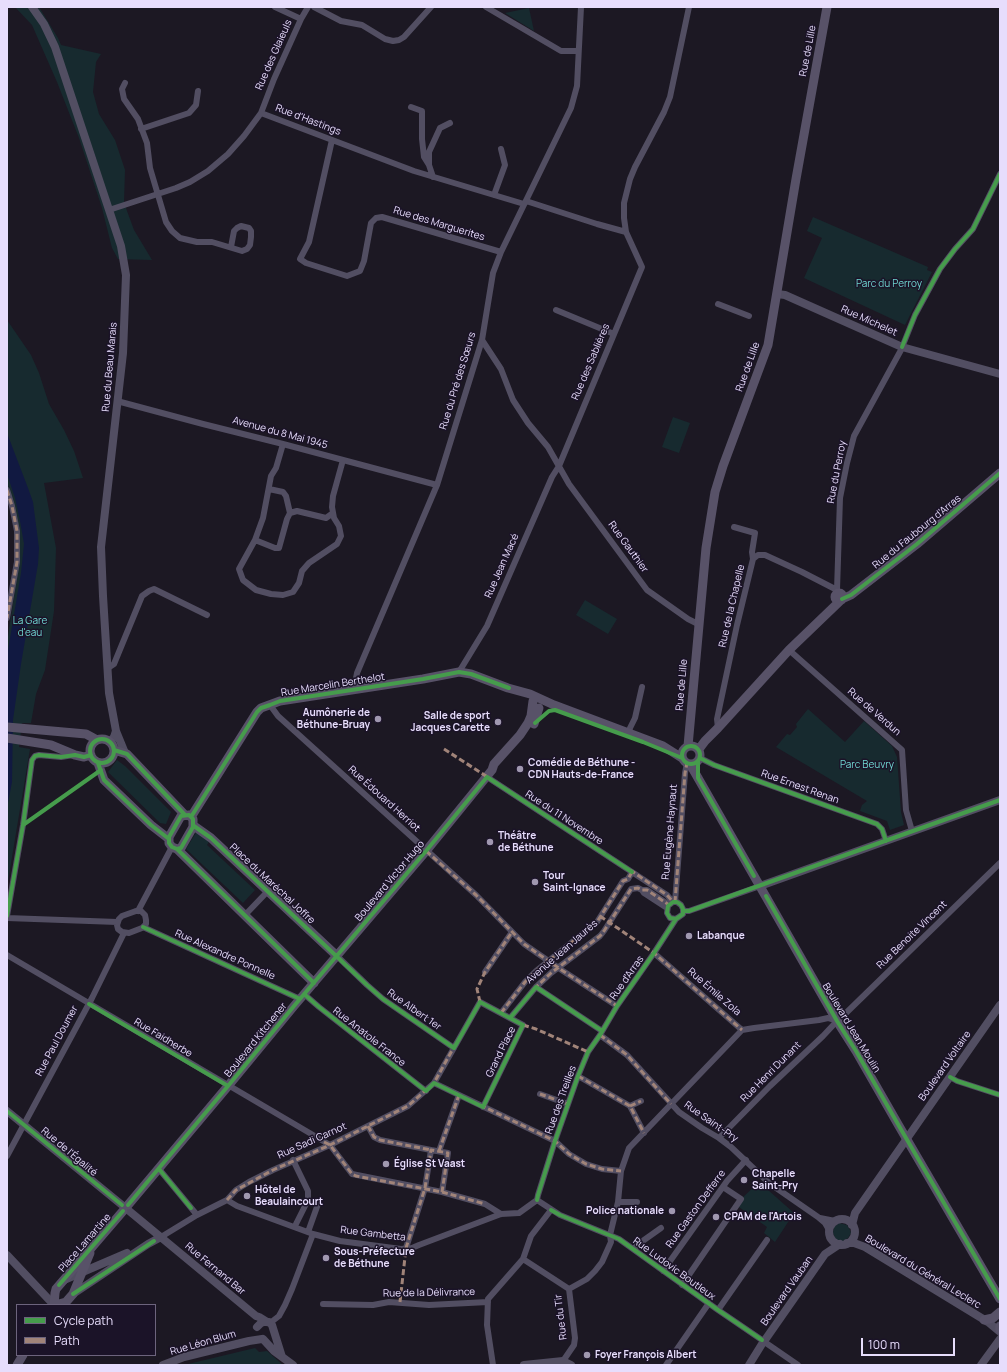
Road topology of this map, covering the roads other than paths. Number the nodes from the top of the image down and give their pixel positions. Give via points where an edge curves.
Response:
1 (32, 7) edge
2 (275, 7) edge
3 (308, 7) edge
4 (314, 7) edge
5 (431, 7) edge
6 (486, 7) edge
7 (581, 7) edge
8 (689, 7) edge
9 (827, 7) edge
10 (301, 19) junction
11 (578, 51) junction
12 (124, 83) dead end
13 (198, 91) dead end
14 (411, 107) dead end
15 (261, 113) junction
16 (450, 123) dead end
17 (141, 129) junction
18 (332, 140) junction
19 (501, 149) dead end
20 (429, 165) junction
21 (1000, 174) edge
22 (433, 177) junction
23 (158, 194) junction
24 (494, 195) junction
25 (525, 202) junction
26 (109, 210) junction
27 (626, 232) junction
28 (231, 247) dead end
29 (501, 252) junction
30 (777, 294) junction
31 (718, 304) dead end
32 (556, 310) dead end
33 (749, 316) dead end
34 (614, 334) junction
35 (482, 340) junction
36 (902, 347) junction
37 (1000, 374) edge
38 (118, 401) junction
39 (283, 444) junction
40 (343, 460) junction
41 (559, 466) junction
42 (1000, 473) edge
43 (437, 485) junction
44 (269, 489) junction
45 (7, 490) edge
46 (290, 513) junction
47 (333, 513) junction
48 (734, 526) dead end
49 (254, 540) junction
50 (753, 559) junction
51 (838, 596) junction
52 (207, 615) dead end
53 (7, 618) edge
54 (698, 624) junction
55 (790, 650) junction
56 (108, 668) junction
57 (458, 672) junction
58 (642, 687) dead end
59 (509, 688) junction
60 (357, 689) junction
61 (537, 703) junction
62 (270, 705) junction
63 (7, 727) edge
64 (718, 728) junction
65 (116, 730) junction
66 (629, 733) junction
67 (7, 738) edge
68 (97, 740) junction
69 (112, 746) junction
70 (125, 753) junction
71 (692, 754) junction
72 (75, 755) junction
73 (91, 755) junction
74 (98, 763) junction
75 (489, 773) junction
76 (1000, 800) edge
77 (190, 819) junction
78 (912, 831) junction
79 (886, 841) junction
80 (173, 845) junction
81 (426, 851) junction
82 (1000, 863) edge
83 (632, 872) junction
84 (760, 886) junction
85 (268, 891) junction
86 (671, 904) junction
87 (138, 911) junction
88 (683, 911) junction
89 (245, 915) junction
90 (7, 917) edge
91 (676, 919) junction
92 (117, 922) junction
93 (143, 927) junction
94 (586, 931) junction
95 (512, 932) junction
96 (124, 933) junction
97 (594, 941) junction
98 (654, 953) junction
99 (7, 955) edge
100 (337, 956) junction
101 (549, 961) junction
102 (559, 968) junction
103 (485, 972) dead end
104 (314, 983) junction
105 (536, 987) junction
106 (302, 997) junction
107 (89, 1004) junction
108 (1000, 1005) edge
109 (617, 1006) junction
110 (501, 1013) junction
111 (510, 1018) junction
112 (837, 1021) junction
113 (742, 1030) junction
114 (601, 1033) junction
115 (454, 1048) junction
116 (588, 1052) joint
117 (578, 1076) junction
118 (950, 1076) junction
119 (434, 1084) junction
120 (228, 1086) junction
121 (426, 1091) junction
122 (540, 1094) dead end
123 (1000, 1095) edge
124 (459, 1096) junction
125 (641, 1101) dead end
126 (568, 1104) junction
127 (671, 1104) junction
128 (630, 1106) junction
129 (483, 1107) junction
130 (7, 1111) edge
131 (24, 1124) junction
132 (368, 1126) junction
133 (644, 1133) junction
134 (719, 1138) junction
135 (906, 1139) junction
136 (555, 1142) junction
137 (330, 1145) junction
138 (430, 1150) junction
139 (439, 1151) junction
140 (7, 1156) edge
141 (293, 1160) junction
142 (746, 1160) junction
143 (158, 1169) junction
144 (621, 1171) junction
145 (723, 1187) junction
146 (425, 1188) junction
147 (442, 1192) junction
148 (227, 1200) junction
149 (308, 1200) junction
150 (537, 1200) junction
151 (618, 1202) junction
152 (636, 1202) dead end
153 (125, 1208) junction
154 (551, 1210) junction
155 (855, 1213) junction
156 (501, 1214) junction
157 (197, 1215) junction
158 (818, 1217) junction
159 (838, 1220) junction
160 (295, 1226) junction
161 (660, 1228) dead end
162 (853, 1229) junction
163 (311, 1233) junction
164 (830, 1233) junction
165 (610, 1235) junction
166 (161, 1237) junction
167 (767, 1240) dead end
168 (148, 1244) junction
169 (844, 1244) junction
170 (93, 1246) junction
171 (865, 1247) junction
172 (406, 1248) junction
173 (634, 1249) junction
174 (826, 1254) junction
175 (7, 1255) edge
176 (523, 1259) junction
177 (663, 1271) junction
178 (83, 1272) junction
179 (64, 1280) junction
180 (682, 1285) junction
181 (568, 1289) junction
182 (73, 1294) junction
183 (1000, 1299) edge
184 (488, 1302) junction
185 (709, 1303) junction
186 (53, 1304) edge
187 (54, 1304) edge
188 (58, 1304) edge
189 (323, 1304) dead end
190 (718, 1310) junction
191 (1000, 1312) edge
192 (256, 1316) junction
193 (986, 1321) junction
194 (268, 1323) junction
195 (1000, 1325) edge
196 (1000, 1331) edge
197 (274, 1332) junction
198 (260, 1335) junction
199 (1000, 1339) edge
200 (764, 1342) junction
201 (22, 1356) edge
202 (282, 1357) junction
203 (563, 1361) junction
204 (17, 1365) edge
205 (163, 1365) edge
206 (293, 1365) edge
207 (493, 1365) edge
208 (524, 1365) edge
209 (571, 1365) edge
210 (666, 1365) edge
211 (749, 1365) edge
212 (798, 1365) edge
213 (981, 1365) edge

1 - 26 street, Rue du Beau Marais via 44,24 54,47
2 - 10 street
3 - 10 street, Rue des Glaieuls
4 - 5 street via 341,21 362,25 392,41 404,37
6 - 11 street via 561,51
7 - 11 street, Rue du Pré des Sœurs
8 - 27 street via 670,97 630,179 624,204
9 - 30 main road, Rue de Lille
10 - 15 street, Rue des Glaieuls
11 - 25 street, Rue du Pré des Sœurs via 577,86 571,108
12 - 17 street via 124,99 138,119
13 - 17 street via 196,105 189,112
14 - 20 street via 422,111 424,157
15 - 18 street, Rue d'Hastings
15 - 23 street, Rue d'Hastings via 228,154 208,171 190,182
16 - 20 street via 440,128 429,152
17 - 23 street via 147,143 150,168
18 - 22 street, Rue d'Hastings
18 - 29 street, Rue des Marguerites via 309,242 300,259 306,263 347,276 360,271 371,223 382,217
19 - 24 street via 505,165
20 - 22 street
21 - 36 street, Rue du Perroy via 973,229 940,269 915,315
22 - 24 street, Rue d'Hastings
23 - 26 street, Rue d'Hastings
23 - 28 street via 166,222 172,232 180,238
24 - 25 street, Rue d'Hastings
25 - 27 street, Rue d'Hastings
25 - 29 street, Rue du Pré des Sœurs
26 - 38 street, Rue du Beau Marais via 121,246 126,275
27 - 34 street, Rue des Sablières via 642,267
29 - 35 street, Rue du Pré des Sœurs via 493,273
30 - 36 street, Rue Michelet via 785,295
30 - 54 main road, Rue de Lille via 768,345 714,492
31 - 33 street
32 - 34 street
34 - 41 street, Rue des Sablières
35 - 41 street, Rue Gauthier via 501,369 513,400
35 - 43 street, Rue du Pré des Sœurs
36 - 37 street, Rue Michelet
36 - 51 street, Rue du Perroy via 852,443 840,498
38 - 39 street, Avenue du 8 Mai 1945
38 - 56 street, Rue du Beau Marais via 101,547
39 - 40 street, Avenue du 8 Mai 1945
39 - 44 street
40 - 43 street, Avenue du 8 Mai 1945
40 - 47 street via 333,496
41 - 54 street, Rue Gauthier via 569,484 647,590
41 - 57 street, Rue Jean Macé via 487,626
42 - 51 main road, Rue du Faubourg d'Arras via 917,544 851,595
43 - 60 street, Rue du Pré des Sœurs via 357,673
44 - 46 street via 283,492
44 - 49 street via 263,518
45 - 53 street via 17,531 18,562
46 - 47 street via 297,511 326,518
46 - 49 street via 279,548
47 - 49 street via 341,536 337,544 309,563 302,571 294,592 283,595 271,594 256,590 242,580 239,569
48 - 50 street via 755,533
50 - 51 street, Rue de la Chapelle via 765,555 801,571
50 - 64 street, Rue de la Chapelle via 717,719
51 - 55 main road via 828,612
52 - 56 street via 154,589 149,591 142,596 114,664
54 - 71 main road, Rue de Lille via 689,732
55 - 64 main road
55 - 78 street, Rue de Verdun via 902,750 906,810
56 - 65 street, Rue du Beau Marais via 110,703
57 - 59 main road, Rue Marcelin Berthelot
57 - 60 main road, Rue Marcelin Berthelot
58 - 66 street
59 - 61 main road
59 - 61 main road, Rue Marcelin Berthelot via 530,694
60 - 62 main road, Rue Marcelin Berthelot via 280,701
61 - 66 main road, Rue Marcelin Berthelot via 554,705
61 - 75 main road, Boulevard Victor Hugo via 520,735
62 - 77 main road, Rue Marcelin Berthelot via 257,712
62 - 81 street, Rue Édouard Herriot via 278,716
63 - 68 main road via 86,734
64 - 71 main road
65 - 69 street
65 - 70 street, Rue du Beau Marais
66 - 71 main road, Rue Marcelin Berthelot via 670,750
67 - 72 main road via 51,745
68 - 69 main road via 104,739
68 - 73 main road via 90,748
69 - 70 main road
69 - 74 main road via 111,760
70 - 77 main road, Place du Maréchal Joffre
71 - 79 street, Rue Ernest Renan via 714,765 877,824 882,829
71 - 84 main road, Boulevard Jean Moulin via 698,778
71 - 86 street, Rue Eugène Haynaut via 685,773
72 - 73 main road
72 - 90 street via 39,755 32,760
73 - 74 main road
74 - 80 main road via 104,780
75 - 81 main road, Boulevard Victor Hugo
75 - 83 street, Rue du 11 Novembre
76 - 78 street
77 - 80 main road via 181,848
77 - 80 main road via 181,816
77 - 85 main road, Place du Maréchal Joffre
78 - 79 street
79 - 84 street
80 - 87 street
80 - 89 main road
81 - 95 street, Rue Édouard Herriot
81 - 100 main road, Boulevard Victor Hugo
82 - 112 street, Rue Benoite Vincent
83 - 86 street, Rue du 11 Novembre via 667,895
83 - 94 street, Avenue Jean Jaurès via 628,879 623,881 596,922
84 - 88 street
84 - 112 main road, Boulevard Jean Moulin
85 - 89 street
85 - 100 main road, Place du Maréchal Joffre
86 - 88 street via 681,905
86 - 91 street via 668,915
86 - 97 street, Avenue Jean Jaurès via 634,888
87 - 92 street via 122,916
87 - 93 street via 145,915
88 - 91 street
89 - 104 main road
90 - 92 street
91 - 98 street, Rue d'Arras
92 - 96 street via 118,929
93 - 96 street
93 - 106 street, Rue Alexandre Ponnelle
94 - 97 street via 592,935
94 - 101 street, Avenue Jean Jaurès
95 - 101 street, Rue Édouard Herriot via 524,944
95 - 103 street
96 - 107 street, Rue Paul Doumer
97 - 102 street, Avenue Jean Jaurès
98 - 109 street, Rue d'Arras
98 - 113 street, Rue Émile Zola
99 - 107 street, Rue Faidherbe
100 - 104 main road, Boulevard Victor Hugo
100 - 115 street, Rue Albert 1er via 383,999
101 - 102 street, Rue Édouard Herriot
101 - 110 street, Avenue Jean Jaurès via 525,982
102 - 105 street, Avenue Jean Jaurès
102 - 109 street, Rue Édouard Herriot
104 - 106 main road, Boulevard Victor Hugo
105 - 111 street, Avenue Jean Jaurès
105 - 114 street, Rue Saint-Pry
106 - 120 main road, Boulevard Kitchener
106 - 121 street, Rue Anatole France via 319,1007
107 - 120 street, Rue Faidherbe
107 - 131 street, Rue Paul Doumer
108 - 118 street, Boulevard Voltaire
109 - 114 street, Rue d'Arras
110 - 111 street, Grand Place
110 - 115 street, Grand Place via 480,1002
111 - 129 street, Grand Place via 523,1025
112 - 113 street, Rue Émile Zola via 828,1018
112 - 134 street, Rue Henri Dunant
112 - 135 main road, Boulevard Jean Moulin
113 - 127 street
114 - 116 street, Rue d'Arras
114 - 127 street, Rue Saint-Pry via 627,1054
115 - 119 street, Grand Place
116 - 117 street, Rue des Treilles
117 - 126 street, Rue des Treilles
117 - 128 street
118 - 123 street via 957,1081
118 - 135 street, Boulevard Voltaire
119 - 121 street, Rue Sadi Carnot
119 - 124 street
120 - 137 street, Rue Faidherbe
120 - 143 main road, Boulevard Kitchener
121 - 132 street, Rue Sadi Carnot via 408,1106
122 - 126 street
124 - 129 street
124 - 139 street
125 - 128 street
126 - 136 street, Rue des Treilles
127 - 133 street
127 - 134 street, Rue Saint-Pry via 689,1120
128 - 133 street
129 - 136 street
130 - 131 street, Rue de l'Égalité
131 - 140 street, Rue Paul Doumer
131 - 153 street, Rue de l'Égalité
132 - 137 street, Rue Sadi Carnot
132 - 138 street via 374,1137 380,1140
133 - 144 street via 629,1148
134 - 142 street, Rue Saint-Pry
135 - 155 street
135 - 183 main road, Boulevard Jean Moulin
136 - 144 street via 586,1164
136 - 150 street, Rue des Treilles
137 - 141 street, Rue Sadi Carnot
137 - 146 street via 352,1174
138 - 139 street
138 - 146 street
139 - 147 street via 448,1153
141 - 148 street, Rue Sadi Carnot via 249,1182 236,1190
141 - 149 street via 308,1191
142 - 145 street, Rue Gaston Defferre
142 - 158 street, Rue Saint-Pry via 769,1183
143 - 153 main road, Place Lamartine
143 - 157 street
144 - 151 street
145 - 177 street, Rue Gaston Defferre
145 - 180 street via 741,1199
146 - 147 street
146 - 172 street
147 - 156 street via 485,1204
148 - 157 street, Rue Sadi Carnot
148 - 160 street, Rue Gambetta via 237,1206
149 - 160 street
149 - 163 street via 318,1204
150 - 154 street, Rue Ludovic Boutleux
150 - 156 street, Rue Gambetta via 516,1214
151 - 152 street
151 - 165 street
153 - 166 street
153 - 170 main road, Place Lamartine
154 - 165 street, Rue Ludovic Boutleux
154 - 176 street via 531,1236
155 - 159 street
155 - 162 street
156 - 172 street, Rue Gambetta
157 - 166 street
158 - 159 street, Rue Saint-Pry
158 - 164 street, Rue Saint-Pry
159 - 162 street via 848,1221
159 - 164 street via 831,1225
160 - 163 street, Rue Gambetta
161 - 173 street
162 - 169 street via 851,1241
162 - 171 street via 857,1240
163 - 172 street, Rue Gambetta via 340,1241
163 - 194 street via 287,1300 279,1316
164 - 169 street via 834,1242
164 - 174 street, Boulevard Vauban
165 - 173 street, Rue Ludovic Boutleux
165 - 181 street via 611,1242 602,1262 587,1279
166 - 168 street
166 - 192 street, Rue Fernand Bar
167 - 190 street
168 - 178 street, Place Lamartine
168 - 182 street
169 - 171 street, Boulevard du Général Leclerc via 854,1243
169 - 174 street, Boulevard Vauban
170 - 178 main road, Place Lamartine
170 - 179 main road, Place Lamartine
171 - 193 street, Boulevard du Général Leclerc
173 - 177 street, Rue Ludovic Boutleux
174 - 200 street, Boulevard Vauban
175 - 186 street
176 - 181 street, Rue du Tir
176 - 184 street
177 - 180 street, Rue Ludovic Boutleux
178 - 179 street, Place Lamartine
178 - 182 main road, Place Lamartine
179 - 187 main road, Place Lamartine via 54,1293
180 - 185 street, Rue Ludovic Boutleux
181 - 203 street, Rue du Tir via 575,1338
182 - 188 main road via 66,1302
184 - 189 street, Rue de la Délivrance via 430,1305 389,1302 373,1305
184 - 207 street via 487,1325
185 - 190 street, Rue Ludovic Boutleux
185 - 210 street
190 - 200 street, Rue Ludovic Boutleux
191 - 193 main road
192 - 194 street, Rue Fernand Bar
192 - 198 street
193 - 195 street, Boulevard du Général Leclerc
193 - 196 street, Boulevard du Général Leclerc
194 - 197 street
194 - 198 street via 261,1323
195 - 196 main road
197 - 198 street via 271,1337
197 - 202 street
198 - 202 street
198 - 205 street, Rue Léon Blum
199 - 213 street
200 - 211 street, Boulevard Vauban
200 - 212 street, Rue Ludovic Boutleux
201 - 204 main road
202 - 206 street
203 - 208 street
203 - 209 street

